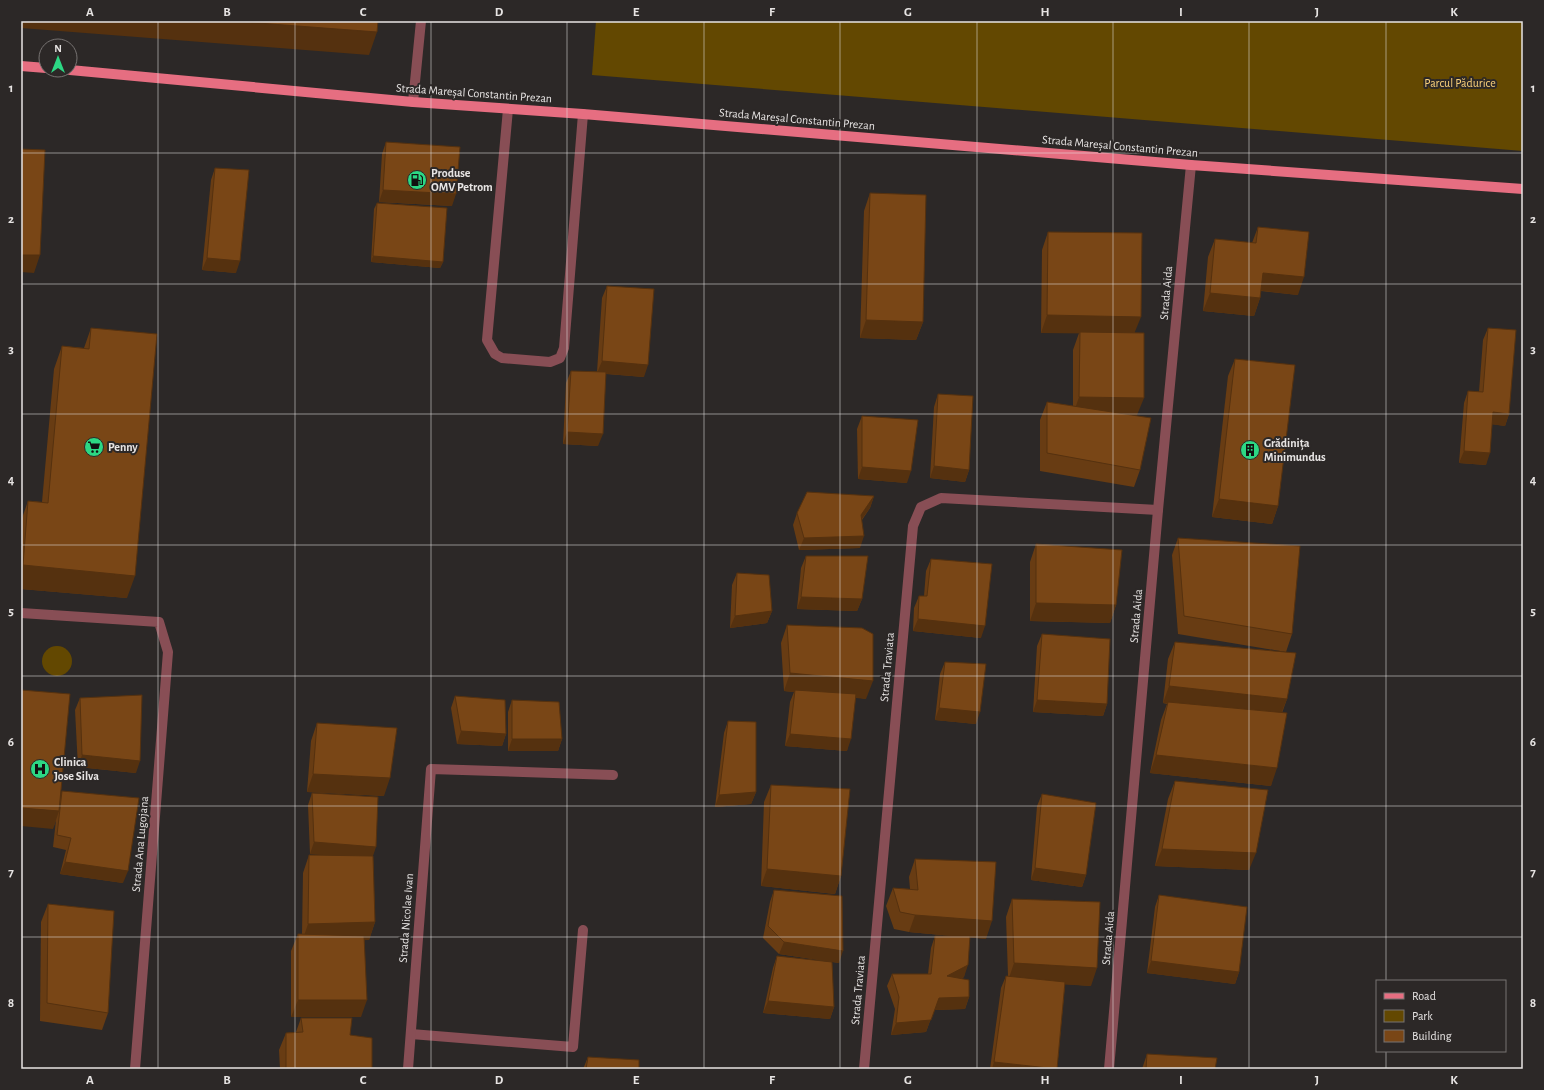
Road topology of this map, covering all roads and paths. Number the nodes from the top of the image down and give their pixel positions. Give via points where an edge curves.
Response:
1 (421, 21) edge
2 (21, 66) edge
3 (38, 67) edge
4 (78, 71) edge
5 (413, 102) junction
6 (508, 109) junction
7 (583, 114) junction
8 (1191, 165) junction
9 (1523, 189) edge
10 (1158, 510) junction
11 (21, 614) edge
12 (613, 775) dead end
13 (583, 930) dead end
14 (411, 1034) junction
15 (135, 1069) edge
16 (408, 1069) edge
17 (864, 1069) edge
18 (1109, 1069) edge

1 - 5 street
2 - 3 main road
4 - 5 main road, Strada Mareșal Constantin Prezan
5 - 6 main road, Strada Mareșal Constantin Prezan
6 - 7 main road, Strada Mareșal Constantin Prezan
6 - 7 street via 487,340 495,354 502,358 550,362 560,358 564,348
7 - 8 main road, Strada Mareșal Constantin Prezan
8 - 9 main road, Strada Mareșal Constantin Prezan
8 - 10 street, Strada Aida
10 - 17 street, Strada Traviata via 940,498 921,507 913,526
10 - 18 street, Strada Aida
11 - 15 street, Strada Ana Lugojana via 159,622 168,652
12 - 14 street, Strada Nicolae Ivan via 431,769
13 - 14 street via 573,1047
14 - 16 street, Strada Nicolae Ivan

